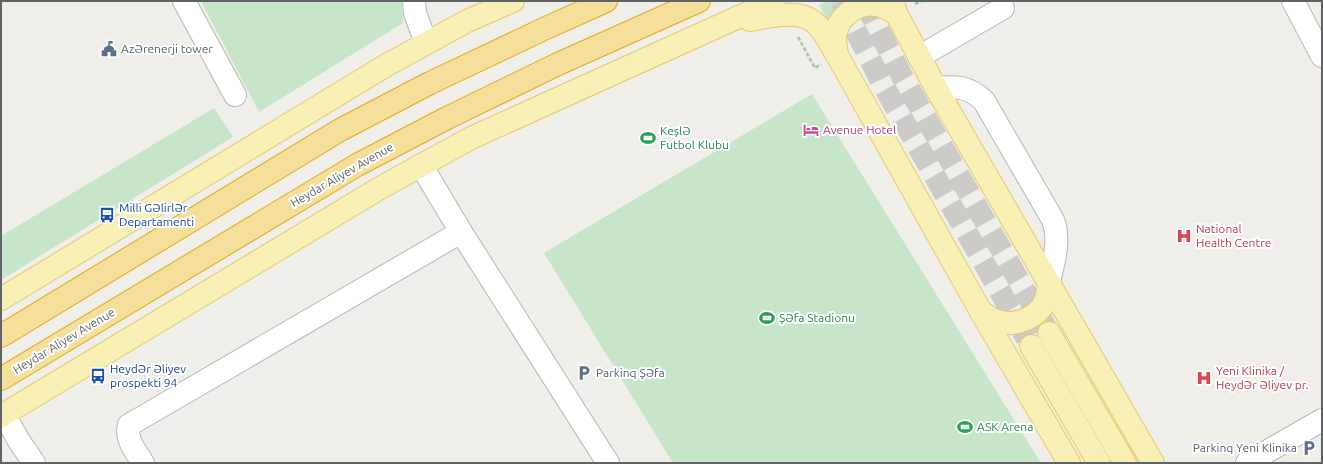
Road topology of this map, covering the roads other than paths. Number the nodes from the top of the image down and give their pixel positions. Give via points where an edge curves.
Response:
1 (184, 1) edge
2 (414, 1) edge
3 (506, 1) edge
4 (513, 1) edge
5 (606, 1) edge
6 (699, 1) edge
7 (774, 1) edge
8 (1293, 1) edge
9 (894, 7) edge
10 (1003, 8) dead end
11 (467, 21) junction
12 (719, 25) junction
13 (426, 43) junction
14 (837, 55) junction
15 (1322, 56) edge
16 (919, 57) junction
17 (936, 88) junction
18 (235, 95) dead end
19 (421, 165) junction
20 (461, 232) junction
21 (1049, 283) junction
22 (1, 299) edge
23 (981, 312) junction
24 (1049, 333) tunnel mouth
25 (1, 336) edge
26 (1031, 346) tunnel mouth
27 (1, 379) edge
28 (3, 415) edge
29 (1322, 420) edge
30 (34, 463) edge
31 (143, 463) edge
32 (608, 463) edge
33 (1069, 463) edge
34 (1099, 463) edge
35 (1124, 463) edge
36 (1153, 463) edge
37 (1248, 463) edge

1 - 18 street
2 - 13 street via 415,13
3 - 11 main road
4 - 11 main road
5 - 25 highway via 539,31 340,130
6 - 27 highway, Heydar Aliyev Avenue via 558,64 357,165
7 - 12 main road
8 - 15 street
9 - 14 main road via 874,4 858,7 845,15 838,24 835,34
9 - 16 main road
10 - 16 street
11 - 13 main road
12 - 14 main road via 776,16 804,17 813,21
12 - 19 main road via 471,138
13 - 22 main road
14 - 23 main road
16 - 17 main road
17 - 21 main road
17 - 21 street via 952,86 965,89 984,101 1046,207 1057,236
19 - 20 street
19 - 28 main road
20 - 31 street via 130,425 130,441
20 - 32 street
21 - 23 main road via 1042,307 1031,317 1020,322 1007,323 995,320
21 - 36 main road
23 - 33 main road
24 - 35 main road
26 - 34 main road
28 - 30 street
29 - 37 street

